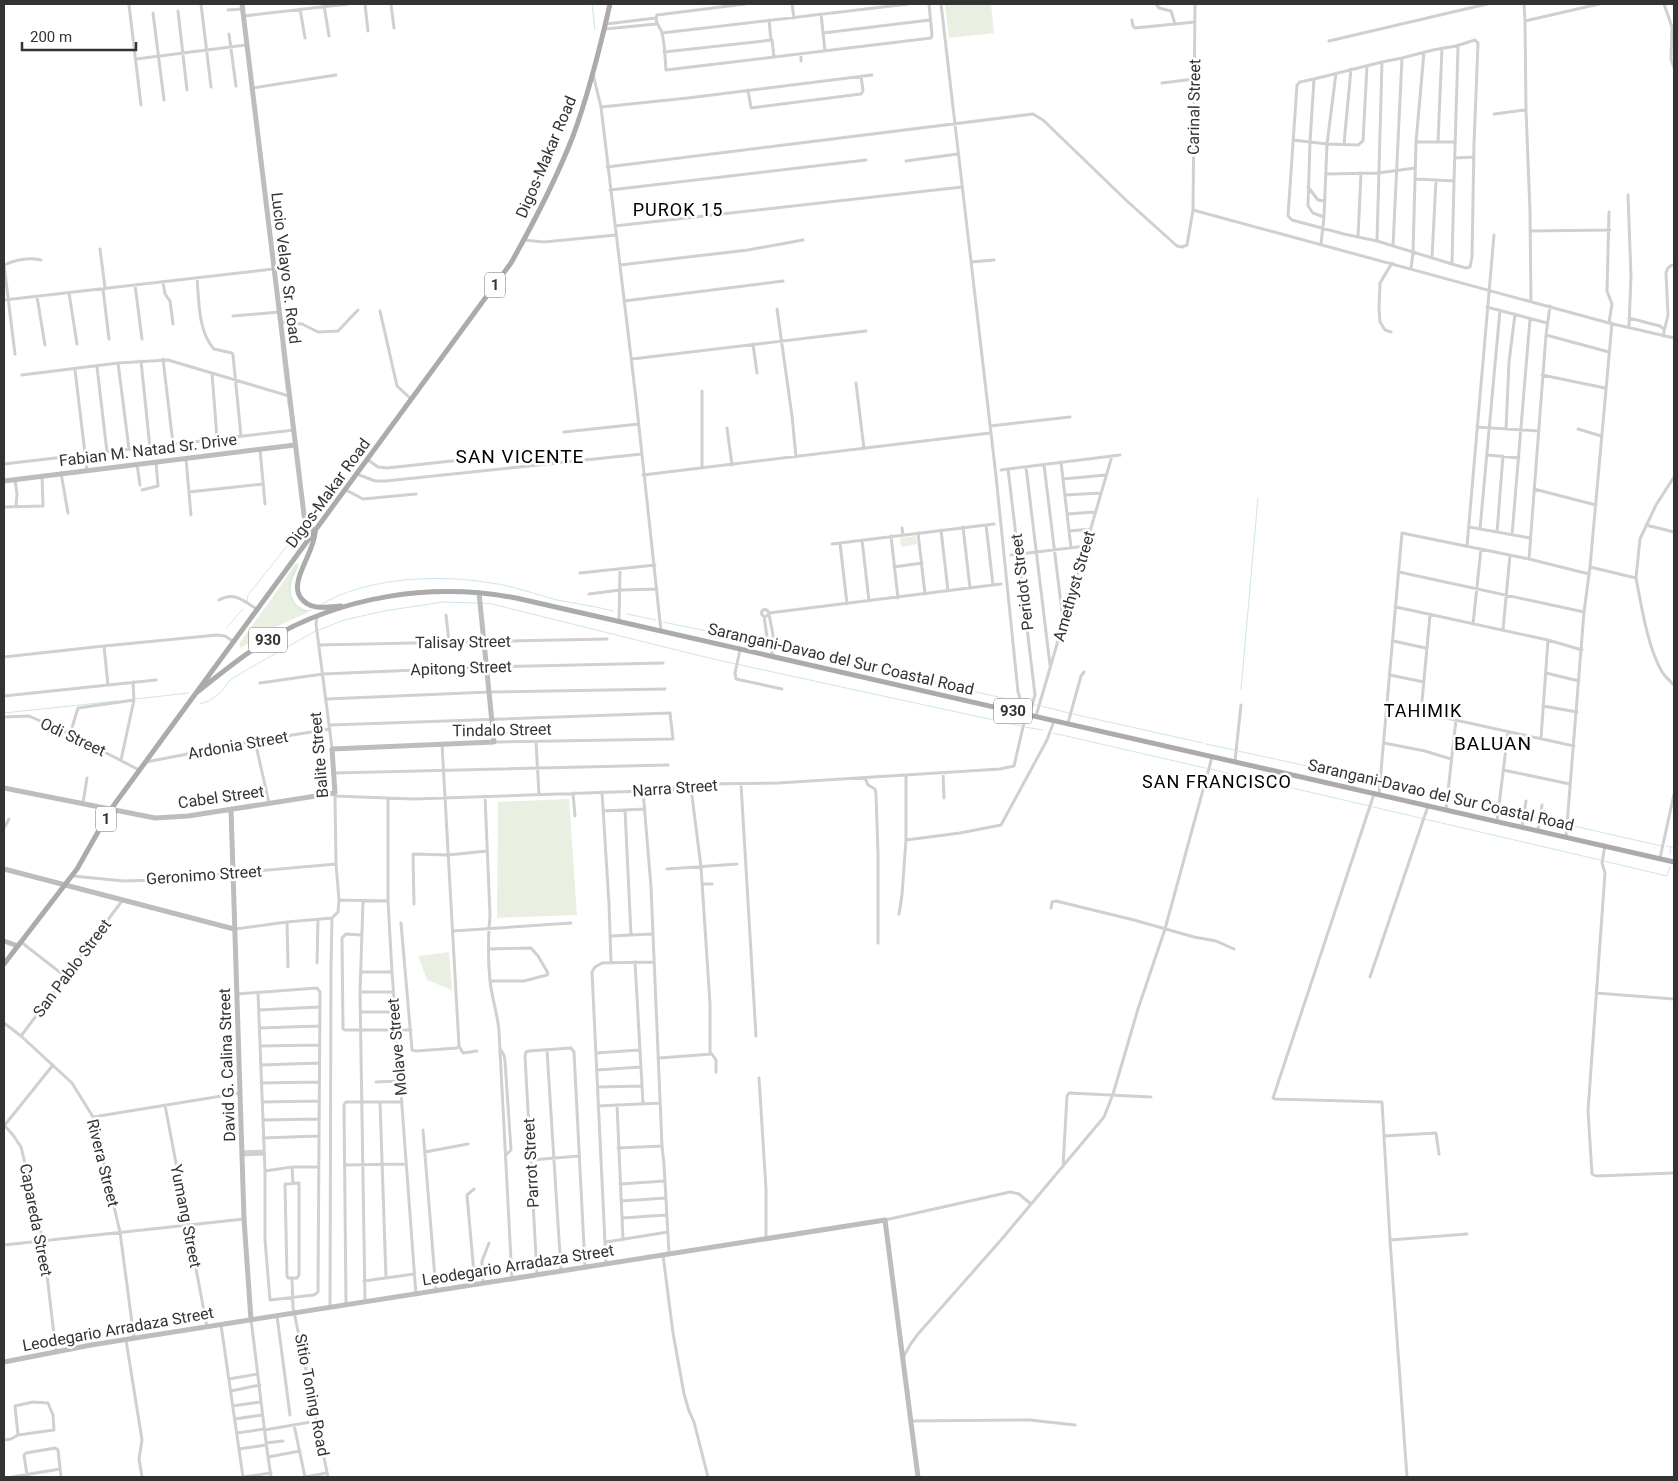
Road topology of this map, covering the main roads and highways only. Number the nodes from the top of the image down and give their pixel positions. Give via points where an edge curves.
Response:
1 (610, 4) edge
2 (315, 532) junction
3 (350, 605) junction
4 (196, 693) junction
5 (1674, 862) edge
6 (4, 964) edge

1 - 2 main road, Digos-Makar Road / 1 via 593,74 572,138 524,240 498,281
2 - 3 main road, Sarangani-Davao del Sur Coastal Road / 930 via 314,545 297,584 298,593 306,603 317,607
2 - 4 main road, Digos-Makar Road / 1
3 - 4 main road, Sarangani-Davao del Sur Coastal Road / 930 via 284,632 256,648
3 - 5 main road, Sarangani-Davao del Sur Coastal Road / 930 via 404,593 479,593 516,598
4 - 6 main road, Digos-Makar Road / 1 via 111,809 72,876

